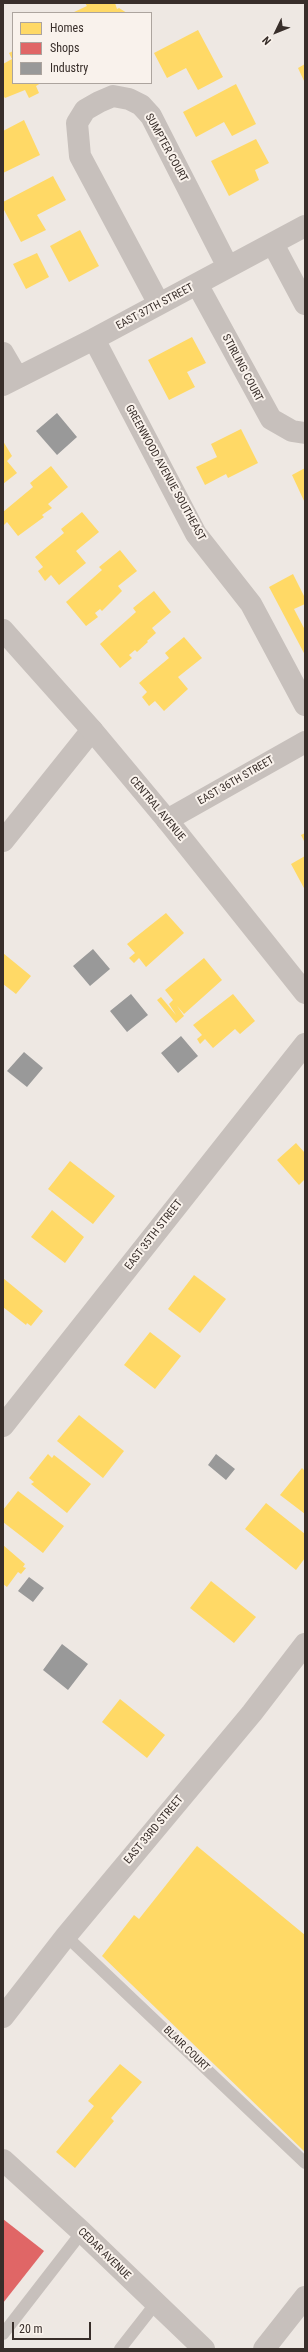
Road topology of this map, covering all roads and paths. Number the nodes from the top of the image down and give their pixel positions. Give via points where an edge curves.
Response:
1 (305, 226) edge
2 (273, 244) junction
3 (228, 267) junction
4 (197, 284) junction
5 (159, 304) junction
6 (305, 304) edge
7 (94, 339) junction
8 (3, 353) edge
9 (10, 381) edge
10 (305, 433) edge
11 (3, 630) edge
12 (305, 705) edge
13 (92, 730) junction
14 (305, 742) edge
15 (167, 820) junction
16 (3, 842) edge
17 (305, 993) edge
18 (305, 1044) edge
19 (3, 1426) edge
20 (305, 1644) edge
21 (66, 1936) junction
22 (3, 2016) edge
23 (3, 2160) edge
24 (305, 2163) edge
25 (82, 2232) junction
26 (305, 2296) edge
27 (156, 2303) junction
28 (3, 2334) edge
29 (120, 2349) edge
30 (204, 2349) edge
31 (264, 2349) edge

1 - 2 street, EAST 37TH STREET
2 - 3 street, EAST 37TH STREET
2 - 6 street
3 - 4 street, EAST 37TH STREET
3 - 5 street, SUMPTER COURT via 151,116 141,105 129,99 113,96 99,102 85,110 77,122 80,156
4 - 5 street, EAST 37TH STREET
4 - 10 street, STIRLING COURT via 271,419 292,431
5 - 7 street, EAST 37TH STREET
7 - 9 street, EAST 37TH STREET
7 - 12 street, GREENWOOD AVENUE SOUTHEAST via 196,534 250,604
8 - 9 street
11 - 13 street, CENTRAL AVENUE
13 - 15 street, CENTRAL AVENUE
13 - 16 street
14 - 15 street, EAST 36TH STREET
15 - 17 street, CENTRAL AVENUE
18 - 19 street, EAST 35TH STREET
20 - 21 street, EAST 33RD STREET via 252,1713
21 - 22 street, EAST 33RD STREET
21 - 24 lane, BLAIR COURT
23 - 25 street, CEDAR AVENUE
25 - 27 street, CEDAR AVENUE
25 - 28 lane
26 - 31 street
27 - 29 lane
27 - 30 street, CEDAR AVENUE

